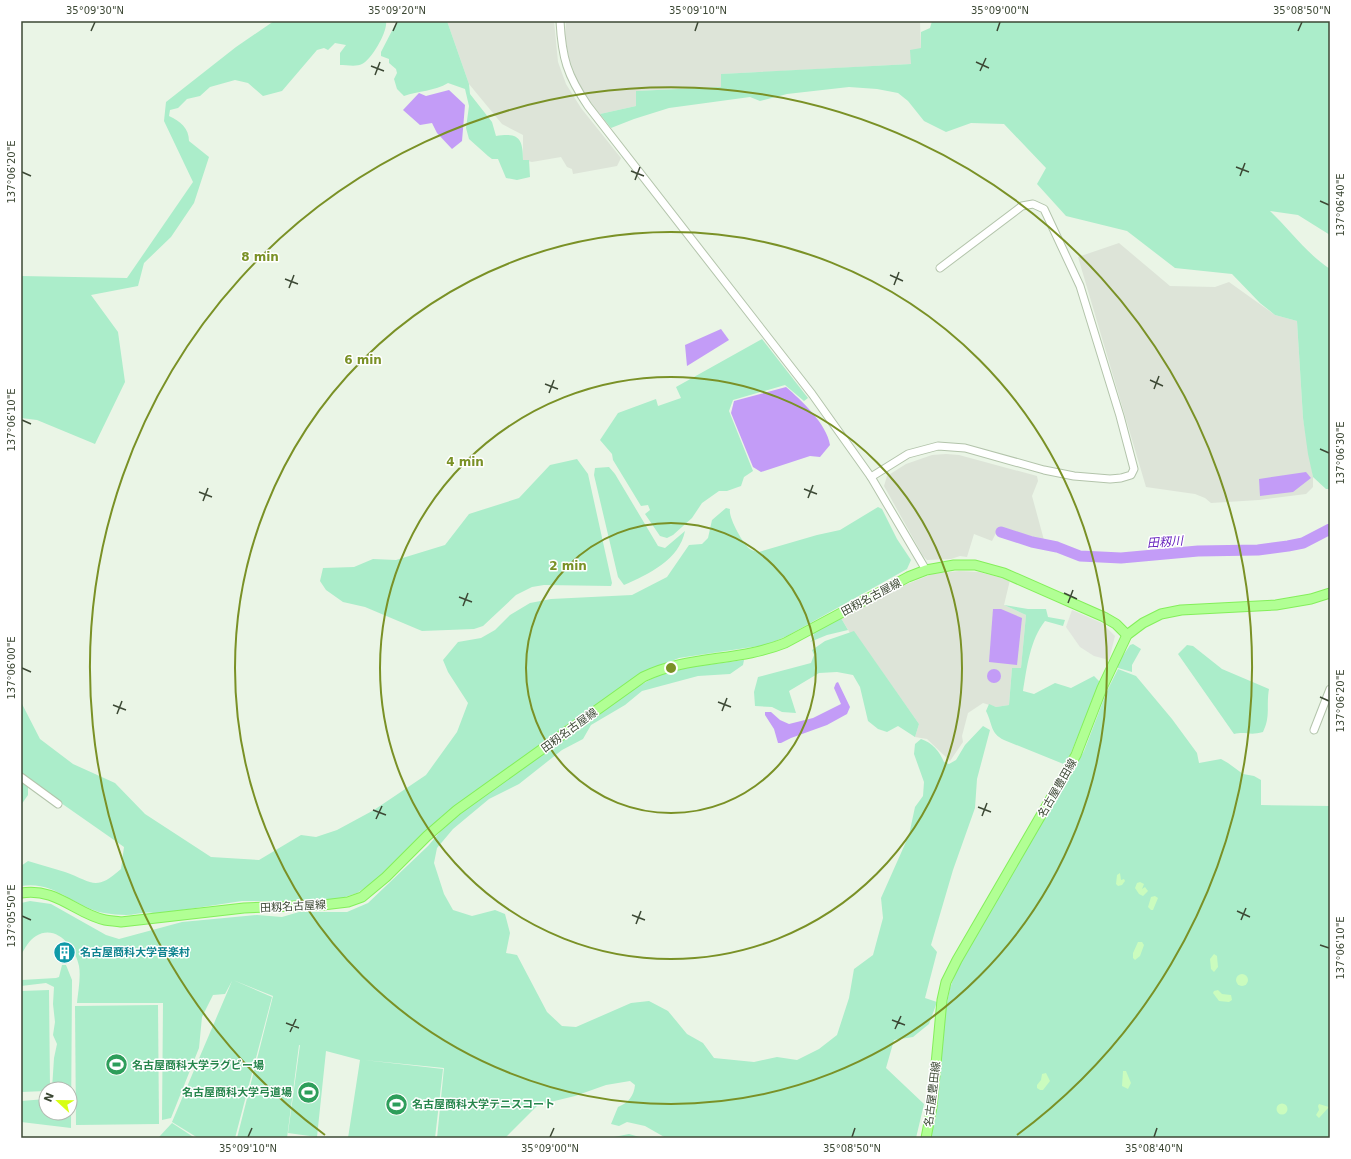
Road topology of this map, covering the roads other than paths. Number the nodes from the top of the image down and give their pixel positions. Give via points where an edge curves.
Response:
1 (560, 21) edge
2 (940, 268) dead end
3 (871, 477) junction
4 (926, 570) junction
5 (1330, 593) edge
6 (1127, 635) junction
7 (1330, 689) edge
8 (1314, 730) dead end
9 (21, 777) edge
10 (58, 804) dead end
11 (21, 893) edge
12 (926, 1138) edge

1 - 3 street via 567,70 588,106 812,394
2 - 3 street via 1022,206 1033,204 1044,209 1080,286 1134,469 1131,475 1121,478 1074,476 965,448 938,446 908,454
3 - 4 street
4 - 6 main road, 田籾名古屋線 via 954,564 975,565 1004,573 1104,617
4 - 11 main road, 田籾名古屋線 via 768,650 678,664 642,677 458,810 371,890 362,897 348,902 244,908 120,922 104,920 64,900 40,893
5 - 6 main road via 1276,605 1181,610 1161,614
6 - 12 main road, 名古屋豊田線 via 1102,688 1076,756 946,982 932,1107
7 - 8 street
9 - 10 street

